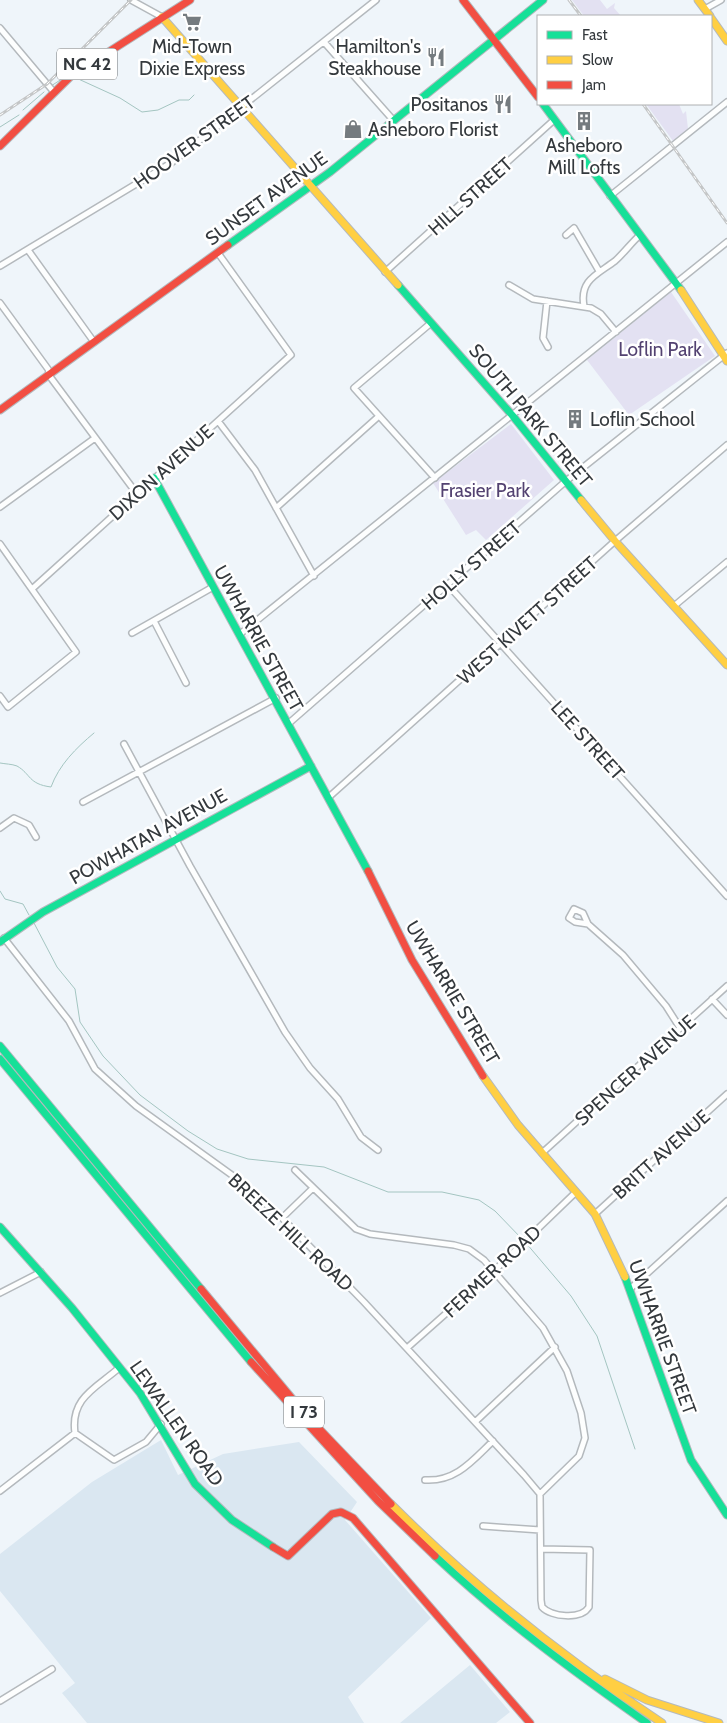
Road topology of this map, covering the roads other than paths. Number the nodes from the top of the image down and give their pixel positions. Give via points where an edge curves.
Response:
1 (131, 0) edge
2 (190, 0) edge
3 (376, 0) edge
4 (462, 0) edge
5 (542, 0) edge
6 (698, 0) edge
7 (720, 0) edge
8 (705, 9) junction
9 (709, 15) edge
10 (162, 17) junction
11 (712, 20) edge
12 (0, 28) edge
13 (494, 40) junction
14 (727, 41) edge
15 (324, 42) junction
16 (53, 91) junction
17 (537, 96) edge
18 (727, 102) edge
19 (544, 105) edge
20 (241, 108) junction
21 (554, 120) junction
22 (394, 121) junction
23 (0, 146) edge
24 (310, 186) junction
25 (610, 196) junction
26 (566, 235) dead end
27 (640, 235) junction
28 (727, 242) edge
29 (28, 250) junction
30 (218, 253) junction
31 (0, 266) edge
32 (599, 271) junction
33 (385, 272) junction
34 (676, 283) junction
35 (509, 285) dead end
36 (547, 301) junction
37 (0, 303) edge
38 (584, 306) junction
39 (430, 323) junction
40 (616, 332) junction
41 (94, 342) junction
42 (548, 347) dead end
43 (726, 357) edge
44 (49, 374) junction
45 (0, 410) edge
46 (512, 415) junction
47 (379, 416) junction
48 (218, 421) junction
49 (95, 438) junction
50 (727, 445) edge
51 (154, 478) junction
52 (435, 478) junction
53 (566, 481) junction
54 (137, 494) junction
55 (0, 507) edge
56 (276, 508) junction
57 (615, 541) junction
58 (0, 544) edge
59 (727, 562) edge
60 (314, 576) junction
61 (448, 585) junction
62 (213, 587) junction
63 (32, 589) junction
64 (674, 606) junction
65 (154, 621) junction
66 (132, 633) dead end
67 (240, 634) junction
68 (500, 643) junction
69 (727, 665) edge
70 (186, 683) dead end
71 (0, 696) edge
72 (276, 698) junction
73 (288, 724) junction
74 (124, 744) dead end
75 (311, 766) junction
76 (138, 771) junction
77 (329, 797) junction
78 (83, 802) dead end
79 (0, 828) edge
80 (36, 837) dead end
81 (176, 840) junction
82 (727, 896) edge
83 (588, 924) dead end
84 (1, 938) edge
85 (727, 986) edge
86 (712, 1000) junction
87 (727, 1015) edge
88 (680, 1028) junction
89 (0, 1046) edge
90 (0, 1059) edge
91 (727, 1094) edge
92 (378, 1150) dead end
93 (542, 1153) junction
94 (295, 1170) dead end
95 (312, 1188) junction
96 (576, 1192) junction
97 (727, 1202) edge
98 (595, 1214) junction
99 (282, 1218) junction
100 (0, 1227) edge
101 (494, 1271) junction
102 (41, 1272) junction
103 (631, 1288) junction
104 (0, 1293) edge
105 (555, 1347) junction
106 (407, 1348) junction
107 (119, 1368) junction
108 (475, 1422) junction
109 (161, 1424) junction
110 (75, 1433) junction
111 (493, 1441) junction
112 (426, 1480) dead end
113 (0, 1491) edge
114 (540, 1494) junction
115 (727, 1515) edge
116 (483, 1526) dead end
117 (540, 1530) junction
118 (541, 1548) junction
119 (577, 1664) junction
120 (52, 1669) dead end
121 (586, 1681) junction
122 (0, 1701) edge
123 (530, 1723) edge
124 (635, 1723) edge
125 (647, 1723) edge
126 (662, 1723) edge
127 (718, 1723) edge

1 - 10 street
2 - 10 main road, NC 42
3 - 15 street, HOOVER STREET
4 - 13 main road
5 - 13 main road, SUNSET AVENUE
6 - 8 main road
7 - 8 street
8 - 9 main road
10 - 16 main road, NC 42 via 83,67
10 - 20 main road, SOUTH PARK STREET
11 - 14 main road
12 - 16 street
13 - 17 main road
13 - 22 main road, SUNSET AVENUE
15 - 20 street, HOOVER STREET
15 - 22 street
16 - 23 main road, NC 42
18 - 25 street
19 - 21 main road
20 - 24 main road, SOUTH PARK STREET
20 - 29 street, HOOVER STREET via 171,163
21 - 25 main road
21 - 33 street, HILL STREET
22 - 24 main road, SUNSET AVENUE
24 - 30 main road, SUNSET AVENUE
24 - 33 main road, SOUTH PARK STREET
25 - 27 main road
26 - 32 street via 574,228
27 - 32 street via 614,262
27 - 34 main road
28 - 34 street
29 - 31 street, HOOVER STREET
29 - 41 street
30 - 41 main road, SUNSET AVENUE
30 - 48 street, DIXON AVENUE via 291,355
32 - 38 street via 585,284
33 - 39 main road, SOUTH PARK STREET
34 - 40 street
34 - 43 main road
35 - 36 street via 534,299
36 - 38 street
36 - 42 street via 543,338
37 - 44 street
38 - 40 street via 601,314
39 - 46 main road, SOUTH PARK STREET
39 - 47 street via 354,388
40 - 46 street
41 - 44 main road, SUNSET AVENUE
43 - 53 street, HOLLY STREET
44 - 45 main road, SUNSET AVENUE
44 - 49 street
46 - 52 street
46 - 53 main road, SOUTH PARK STREET
47 - 52 street
47 - 56 street
48 - 51 street, DIXON AVENUE
48 - 56 street via 250,462
49 - 54 street
49 - 55 street
50 - 57 street, WEST KIVETT STREET
51 - 54 street, DIXON AVENUE
51 - 62 main road, UWHARRIE STREET
52 - 60 street
53 - 57 main road, SOUTH PARK STREET
53 - 61 street, HOLLY STREET
54 - 63 street, DIXON AVENUE
56 - 60 street
57 - 64 main road, SOUTH PARK STREET
57 - 68 street, WEST KIVETT STREET
58 - 63 street
59 - 64 street
60 - 67 street
61 - 68 street, LEE STREET
61 - 73 street, HOLLY STREET
62 - 65 street
62 - 67 main road, UWHARRIE STREET
63 - 71 street via 76,652 8,707
64 - 69 main road, SOUTH PARK STREET
65 - 66 street
65 - 70 street
67 - 72 main road, UWHARRIE STREET
68 - 77 street, WEST KIVETT STREET
68 - 82 street, LEE STREET
72 - 73 main road, UWHARRIE STREET
72 - 76 street
73 - 75 main road, UWHARRIE STREET
74 - 76 street
75 - 77 main road, UWHARRIE STREET
75 - 81 main road, POWHATAN AVENUE
76 - 78 street
76 - 81 street
77 - 93 main road, UWHARRIE STREET via 427,988 500,1102
79 - 80 street via 14,818 29,825
81 - 84 main road, POWHATAN AVENUE
81 - 92 street via 286,1032 310,1068 338,1099 361,1138
83 - 88 street via 624,955
84 - 99 street, BREEZE HILL ROAD via 55,1002 95,1069 112,1086 236,1178
85 - 86 street, SPENCER AVENUE
86 - 87 street
86 - 88 street, SPENCER AVENUE
88 - 93 street, SPENCER AVENUE
89 - 119 main road, I 73 via 324,1434 449,1559
90 - 121 main road, I 73 via 284,1402 370,1495 513,1625
91 - 98 street, BRITT AVENUE
93 - 96 main road, UWHARRIE STREET
94 - 95 street
95 - 99 street
95 - 101 street via 356,1229 370,1234 462,1246 476,1253
96 - 98 main road, UWHARRIE STREET
96 - 101 street, FERMER ROAD
97 - 103 street
98 - 103 main road, UWHARRIE STREET
99 - 106 street, BREEZE HILL ROAD
100 - 102 main road, LEWALLEN ROAD
101 - 105 street via 536,1319
101 - 106 street, FERMER ROAD
102 - 104 street
102 - 107 main road, LEWALLEN ROAD
103 - 115 main road, UWHARRIE STREET via 691,1460
105 - 108 street
105 - 114 street via 578,1404 584,1445 579,1456
106 - 108 street, BREEZE HILL ROAD
107 - 109 main road, LEWALLEN ROAD
107 - 110 street via 78,1402 74,1414
108 - 111 street, BREEZE HILL ROAD
109 - 110 street via 146,1442 114,1460
109 - 123 main road, LEWALLEN ROAD via 186,1473 199,1490 252,1533 288,1556 332,1514 341,1512 353,1518
110 - 113 street
111 - 112 street via 454,1476
111 - 114 street, BREEZE HILL ROAD
114 - 117 street
116 - 117 street
117 - 118 street
118 - 118 street via 542,1607 554,1614 587,1611 590,1550
119 - 126 main road, I 73
119 - 127 main road via 647,1700
120 - 122 street
121 - 124 main road
121 - 125 main road, I 73

